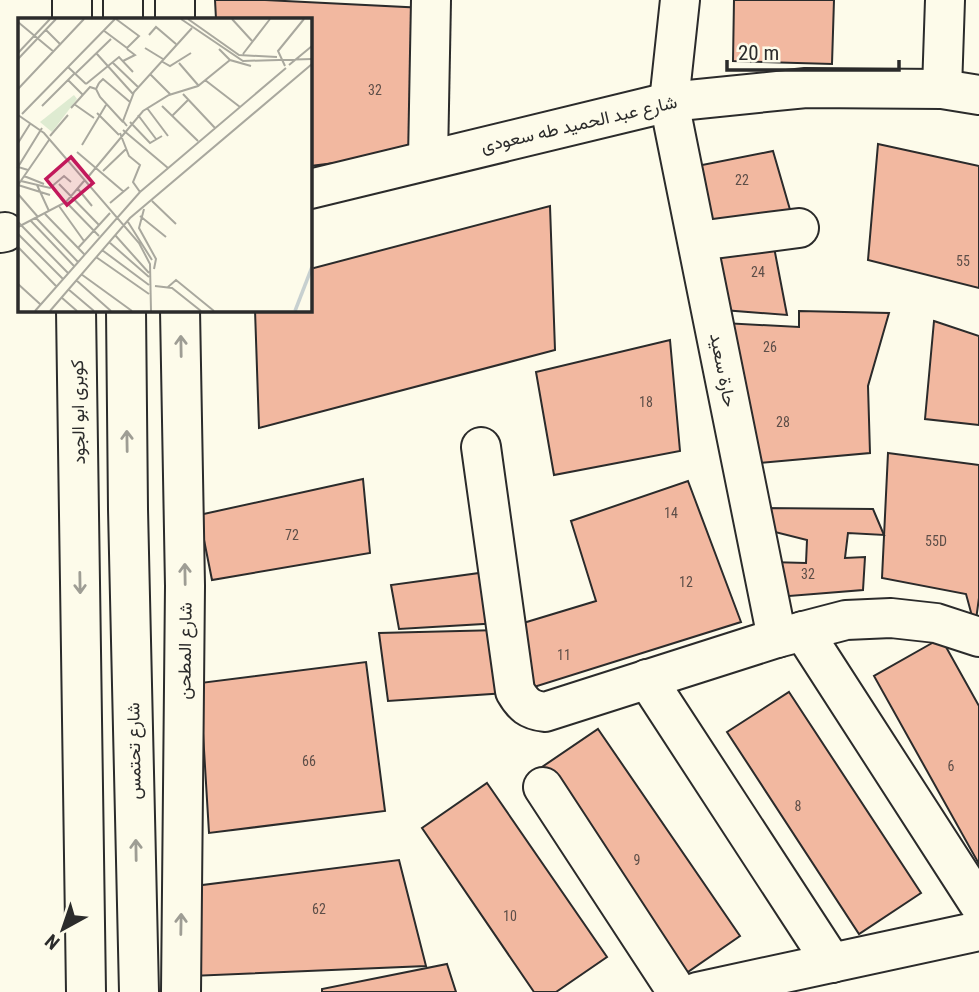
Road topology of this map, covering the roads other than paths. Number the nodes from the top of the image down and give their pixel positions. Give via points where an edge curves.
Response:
1 (72, 0) edge
2 (123, 0) edge
3 (175, 0) edge
4 (431, 0) edge
5 (680, 0) edge
6 (945, 0) edge
7 (72, 18) edge
8 (123, 18) edge
9 (175, 18) edge
10 (961, 92) edge
11 (669, 102) junction
12 (428, 159) junction
13 (312, 188) edge
14 (799, 228) dead end
15 (698, 241) junction
16 (76, 312) edge
17 (126, 312) edge
18 (180, 312) edge
19 (481, 447) dead end
20 (790, 635) junction
21 (979, 636) edge
22 (647, 679) junction
23 (542, 787) dead end
24 (979, 904) edge
25 (979, 931) edge
26 (832, 963) junction
27 (86, 992) edge
28 (139, 992) edge
29 (181, 992) edge
30 (677, 992) edge
31 (697, 992) edge

1 - 7 street
2 - 8 street
3 - 9 street
4 - 12 street
5 - 11 street, حارة سعيد
6 - 10 street
10 - 11 street, شارع عبد الحميد طه سعودى via 806,88
11 - 12 street, شارع عبد الحميد طه سعودى
11 - 15 street, حارة سعيد
12 - 13 street, شارع عبد الحميد طه سعودى
14 - 15 street
15 - 20 street, حارة سعيد
16 -> 27 street, كوبرى ابو الجود
28 -> 17 street, شارع تحتمس
29 -> 18 street, شارع المطحن via 185,586
19 - 22 street via 515,691 521,702 545,712
20 - 21 street via 846,620 891,618
20 - 22 street
20 - 24 street
22 - 26 street
23 - 30 street
25 - 26 street
26 - 31 street

